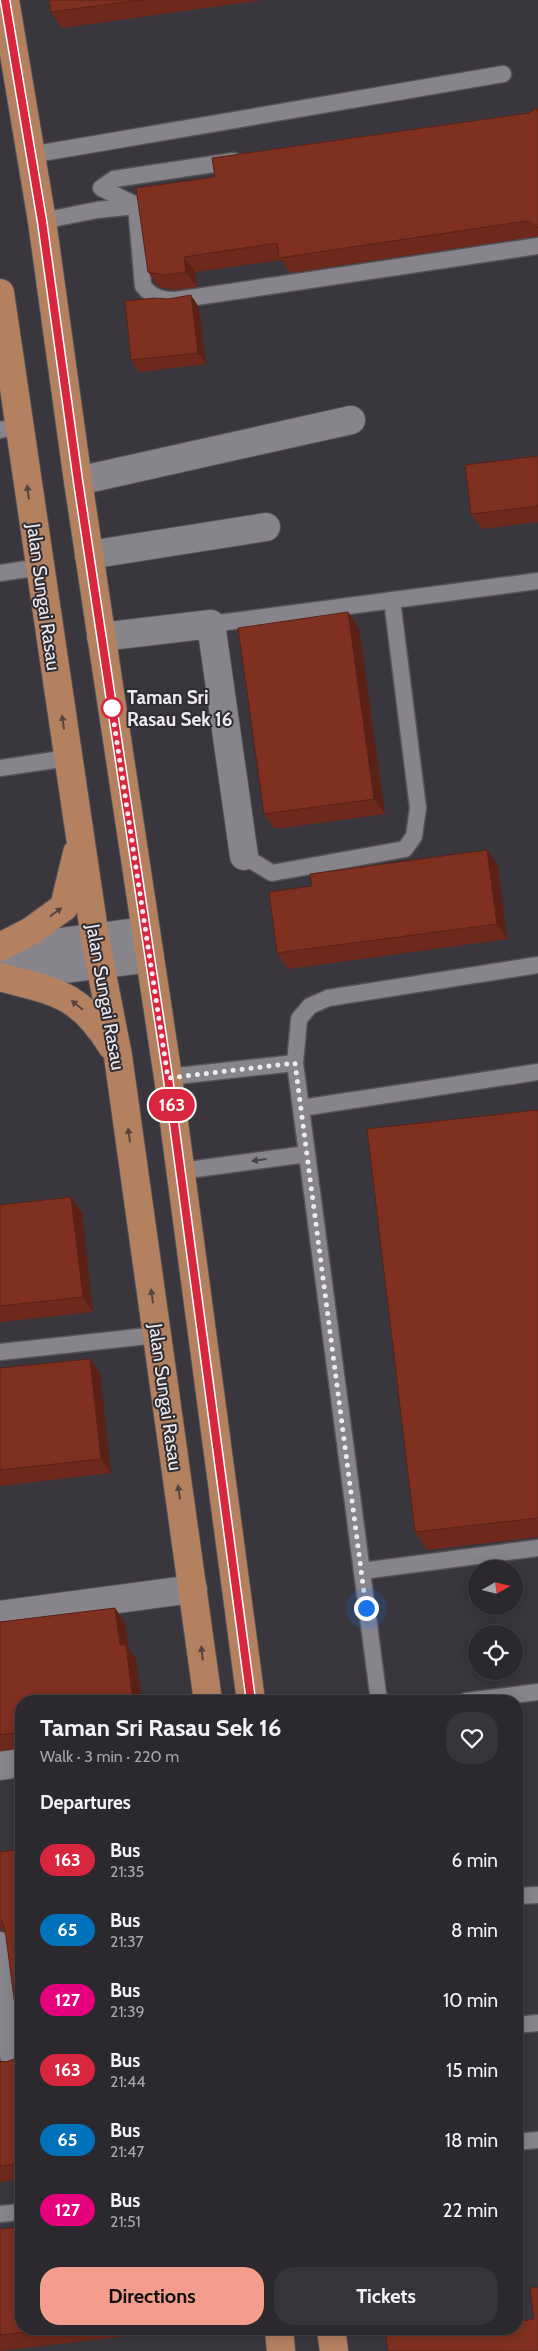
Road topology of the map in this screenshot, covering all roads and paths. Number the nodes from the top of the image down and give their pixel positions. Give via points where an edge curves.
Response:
1 (5, 0) edge
2 (503, 74) dead end
3 (30, 155) junction
4 (252, 159) edge
5 (136, 206) junction
6 (42, 221) junction
7 (538, 246) edge
8 (0, 293) edge
9 (351, 420) dead end
10 (9, 428) edge
11 (78, 481) junction
12 (266, 527) dead end
13 (89, 555) junction
14 (40, 567) junction
15 (0, 573) edge
16 (538, 580) edge
17 (392, 600) junction
18 (211, 624) junction
19 (101, 637) junction
20 (68, 758) junction
21 (0, 768) edge
22 (75, 805) junction
23 (244, 856) joint
24 (146, 931) junction
25 (95, 938) junction
26 (0, 948) edge
27 (150, 958) junction
28 (100, 964) junction
29 (538, 965) edge
30 (0, 977) edge
31 (118, 1056) junction
32 (295, 1063) junction
33 (538, 1072) edge
34 (168, 1078) junction
35 (301, 1108) junction
36 (307, 1154) junction
37 (181, 1172) junction
38 (157, 1335) junction
39 (0, 1352) edge
40 (538, 1548) edge
41 (362, 1571) junction
42 (193, 1589) junction
43 (0, 1615) edge
44 (538, 1692) edge
45 (207, 1695) edge
46 (250, 1695) edge
47 (377, 1695) edge
48 (514, 1695) edge
49 (15, 1764) edge
50 (0, 1766) edge
51 (538, 1895) edge
52 (523, 1896) edge
53 (0, 1946) edge
54 (538, 2023) edge
55 (523, 2024) edge
56 (15, 2053) edge
57 (538, 2140) edge
58 (523, 2141) edge
59 (15, 2213) edge
60 (0, 2214) edge
61 (280, 2335) edge
62 (332, 2335) edge
63 (281, 2351) edge
64 (334, 2351) edge

1 - 3 main road
2 - 3 lane
3 - 6 main road
4 - 5 lane via 114,179 101,188
5 - 6 lane
5 - 7 lane via 144,286 159,300
6 - 11 main road
8 - 10 main road, Jalan Sungai Rasau
9 - 11 street
14 -> 10 main road, Jalan Sungai Rasau
11 - 13 main road
12 - 13 street
13 - 19 main road
14 - 15 lane
20 -> 14 main road, Jalan Sungai Rasau
16 - 17 lane
17 - 18 lane
17 - 23 lane via 415,770 418,808 414,836 405,849 272,874
18 - 19 street
18 - 23 street
19 - 24 main road
20 - 21 lane
20 - 22 main road, Jalan Sungai Rasau
22 - 25 main road, Jalan Sungai Rasau
26 -> 22 main road via 64,907 77,858
24 - 25 street
24 - 27 main road
25 - 26 street
25 - 28 main road, Jalan Sungai Rasau
27 - 28 street
27 - 34 main road
28 - 30 street
28 - 31 main road, Jalan Sungai Rasau
29 - 32 lane via 328,998 310,1006 300,1019
31 -> 30 main road via 100,1026 79,1005 62,994
38 -> 31 main road, Jalan Sungai Rasau
32 - 34 lane
32 - 35 lane
33 - 35 lane
34 - 37 main road
35 - 36 lane
36 -> 37 lane
36 - 41 lane
37 - 46 main road
38 - 39 lane
42 -> 38 main road, Jalan Sungai Rasau
40 - 41 lane
41 - 47 lane
42 - 43 street
45 -> 42 main road, Jalan Sungai Rasau
44 - 48 lane
49 - 50 street
51 - 52 lane
53 - 56 street
54 - 55 lane
57 - 58 lane
59 - 60 lane
61 - 63 main road
62 - 64 main road

